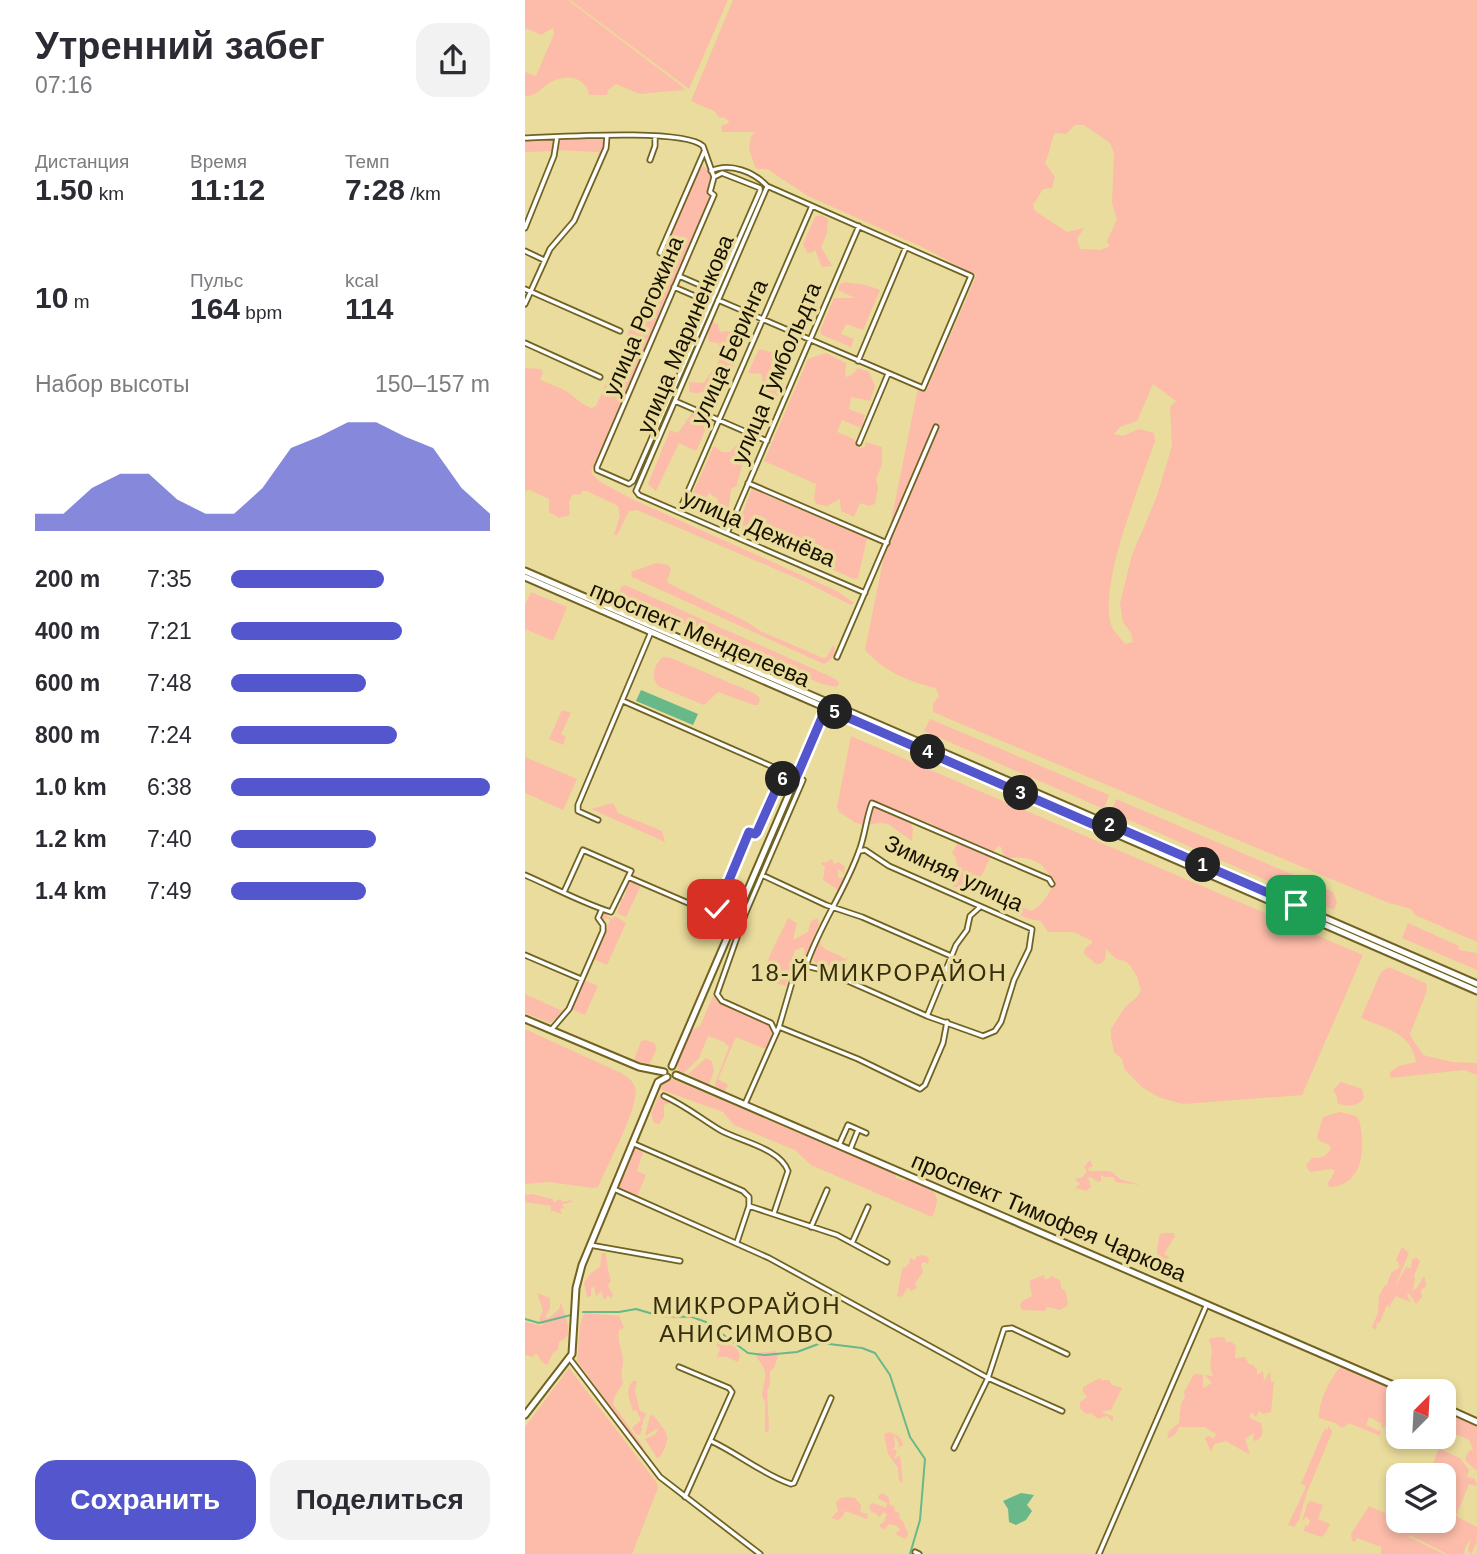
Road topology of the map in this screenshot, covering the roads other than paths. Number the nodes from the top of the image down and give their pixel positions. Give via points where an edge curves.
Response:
1 (607, 136) junction
2 (655, 136) junction
3 (557, 137) junction
4 (525, 138) edge
5 (704, 150) junction
6 (650, 160) dead end
7 (711, 171) junction
8 (714, 177) junction
9 (768, 186) junction
10 (812, 206) junction
11 (859, 226) junction
12 (525, 228) edge
13 (906, 247) junction
14 (525, 251) edge
15 (660, 253) dead end
16 (544, 260) junction
17 (679, 276) junction
18 (674, 287) junction
19 (525, 289) edge
20 (531, 291) junction
21 (716, 292) junction
22 (718, 300) junction
23 (711, 303) junction
24 (525, 304) edge
25 (763, 320) junction
26 (620, 331) dead end
27 (809, 340) junction
28 (525, 344) edge
29 (858, 361) junction
30 (888, 374) junction
31 (600, 377) dead end
32 (674, 401) junction
33 (718, 420) junction
34 (936, 427) dead end
35 (767, 441) junction
36 (859, 443) dead end
37 (748, 483) junction
38 (639, 495) joint
39 (679, 512) junction
40 (727, 533) junction
41 (887, 542) junction
42 (526, 574) edge
43 (865, 593) junction
44 (579, 598) junction
45 (651, 632) junction
46 (837, 657) dead end
47 (623, 701) junction
48 (826, 708) junction
49 (787, 774) junction
50 (799, 779) junction
51 (598, 820) dead end
52 (1098, 823) junction
53 (860, 850) junction
54 (525, 875) edge
55 (762, 875) junction
56 (628, 877) junction
57 (1052, 884) dead end
58 (564, 892) junction
59 (834, 907) junction
60 (980, 907) junction
61 (602, 909) junction
62 (525, 955) edge
63 (951, 956) junction
64 (806, 966) junction
65 (582, 980) junction
66 (1460, 980) junction
67 (1477, 984) edge
68 (1477, 991) edge
69 (927, 1016) junction
70 (525, 1018) edge
71 (947, 1023) junction
72 (779, 1027) junction
73 (551, 1030) junction
74 (776, 1033) junction
75 (672, 1066) junction
76 (666, 1074) junction
77 (676, 1075) junction
78 (664, 1096) dead end
79 (745, 1105) junction
80 (859, 1130) junction
81 (866, 1133) dead end
82 (632, 1143) junction
83 (839, 1145) junction
84 (850, 1150) junction
85 (614, 1189) junction
86 (827, 1190) dead end
87 (749, 1206) junction
88 (868, 1207) dead end
89 (774, 1213) junction
90 (811, 1227) junction
91 (737, 1242) junction
92 (852, 1243) junction
93 (590, 1245) junction
94 (680, 1261) dead end
95 (887, 1262) dead end
96 (1207, 1304) junction
97 (1067, 1354) dead end
98 (570, 1359) junction
99 (679, 1367) dead end
100 (988, 1378) junction
101 (1386, 1382) edge
102 (831, 1398) dead end
103 (1062, 1410) dead end
104 (1456, 1412) edge
105 (525, 1415) edge
106 (1477, 1422) edge
107 (712, 1441) junction
108 (954, 1448) dead end
109 (685, 1497) junction
110 (760, 1554) edge
111 (1099, 1554) edge

1 - 2 street
1 - 3 street
1 - 16 street via 574,221
2 - 5 street via 698,142
2 - 6 street
3 - 4 street
3 - 12 street
5 - 7 street
5 - 15 street
7 - 8 street
7 - 9 street via 720,167 750,172
8 - 17 street, улица Рогожина via 714,195
8 - 21 street via 726,173 760,189
9 - 10 street
9 - 22 street, улица Мариненкова
10 - 11 street
10 - 25 street, улица Беринга
11 - 13 street
11 - 27 street, улица Гумбольдта
13 - 29 street
13 - 30 street via 971,276 923,388
14 - 16 street
16 - 20 street
17 - 18 street, улица Рогожина
17 - 21 street
18 - 23 street
18 - 23 street, улица Рогожина via 597,468 629,484
19 - 20 street
20 - 24 street
20 - 26 street
21 - 23 street
22 - 25 street
22 - 32 street, улица Мариненкова
25 - 27 street
25 - 33 street, улица Беринга
27 - 29 street
27 - 35 street, улица Гумбольдта
28 - 31 street
29 - 30 street
30 - 36 street
32 - 33 street
32 - 38 street, улица Мариненкова via 636,489
33 - 35 street
33 - 39 street, улица Беринга
34 - 41 street
35 - 37 street, улица Гумбольдта
37 - 40 street, улица Гумбольдта
37 - 41 street
38 - 39 street, улица Дежнёва
39 - 40 street, улица Дежнёва
40 - 43 street, улица Дежнёва
41 - 43 street
42 - 44 main road, проспект Менделеева
43 - 46 street
44 - 45 main road, проспект Менделеева
44 - 52 main road, проспект Менделеева
45 - 47 street
45 - 48 main road, проспект Менделеева
47 - 49 street
47 - 51 street via 578,805 579,811
48 - 50 main road
48 - 52 main road, проспект Менделеева
49 - 50 street
49 - 56 street via 757,832 749,832 716,915
50 - 55 street
50 - 75 main road
52 - 66 main road, проспект Менделеева
53 - 57 street via 873,803
53 - 59 street
53 - 60 street, Зимняя улица
54 - 58 street
55 - 59 street
55 - 74 street via 718,998 771,1023
56 - 58 street via 631,871 583,850
56 - 61 street via 613,911
58 - 61 street
59 - 63 street
59 - 64 street
60 - 63 street via 972,913
60 - 71 street, Зимняя улица via 1032,929 1029,949 995,1031 983,1036
61 - 65 street via 598,918 603,931
62 - 65 street
63 - 69 street
64 - 69 street
64 - 72 street via 793,979
65 - 73 street via 568,1012
66 - 67 main road, проспект Менделеева
66 - 68 main road, проспект Менделеева
69 - 71 street
70 - 73 main road
71 - 72 street via 943,1043 920,1089
72 - 74 street
73 - 76 main road
74 - 79 street
75 - 76 main road
75 - 77 main road
76 - 77 main road
76 - 82 main road via 658,1082
77 - 79 main road, проспект Тимофея Чаркова
78 - 89 street via 760,1147 788,1168
79 - 83 main road, проспект Тимофея Чаркова
80 - 81 street
80 - 83 street via 848,1125
80 - 84 street
82 - 85 main road
82 - 87 street via 743,1191
83 - 84 main road, проспект Тимофея Чаркова
84 - 96 main road, проспект Тимофея Чаркова
85 - 91 street
85 - 93 main road
86 - 90 street
87 - 89 street
87 - 91 street
88 - 92 street
89 - 90 street
90 - 92 street
91 - 100 street
92 - 95 street
93 - 94 street
93 - 98 main road via 577,1285 575,1345
96 - 101 main road, проспект Тимофея Чаркова
96 - 111 street
97 - 100 street via 1006,1328
98 - 105 main road
98 - 109 street via 653,1470
99 - 107 street via 729,1388 732,1395
100 - 103 street
100 - 108 street
102 - 107 street via 794,1483 767,1474
104 - 106 main road
107 - 109 street
109 - 110 street

